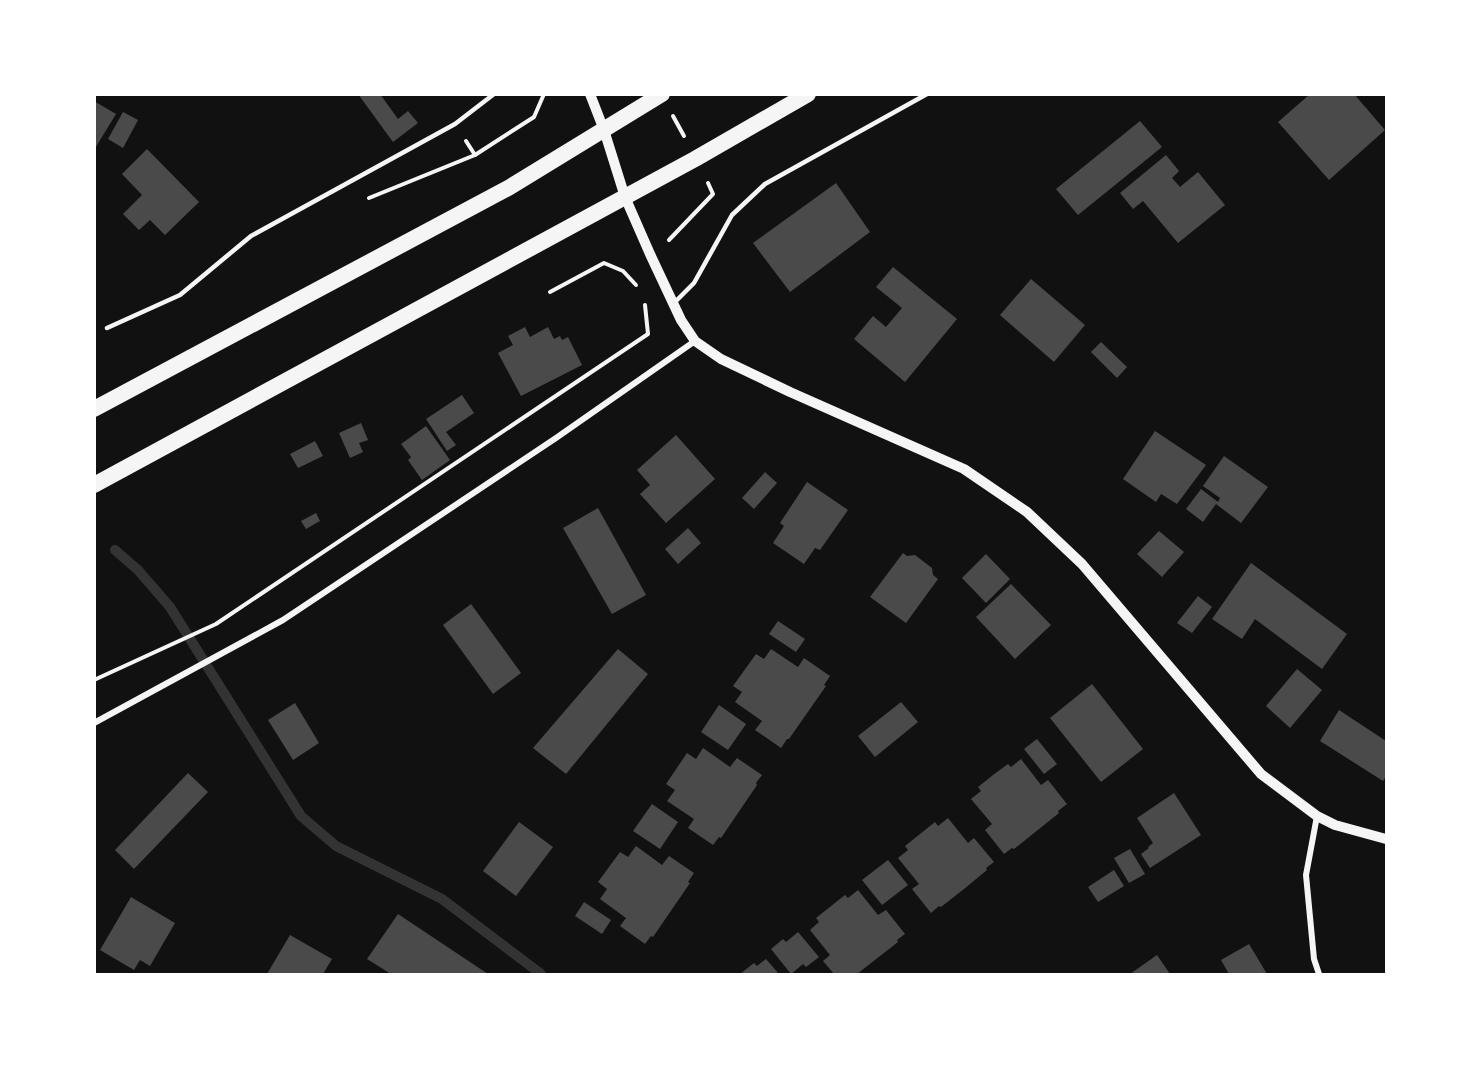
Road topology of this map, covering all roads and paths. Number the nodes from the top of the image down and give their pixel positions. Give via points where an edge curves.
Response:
1 (494, 94) edge
2 (544, 94) edge
3 (590, 94) edge
4 (808, 94) edge
5 (927, 94) edge
6 (665, 101) edge
7 (604, 130) junction
8 (685, 138) dead end
9 (713, 194) dead end
10 (625, 196) junction
11 (367, 199) dead end
12 (671, 238) dead end
13 (637, 286) dead end
14 (550, 292) dead end
15 (645, 304) dead end
16 (673, 304) junction
17 (106, 328) dead end
18 (695, 340) junction
19 (94, 409) edge
20 (94, 485) edge
21 (94, 680) edge
22 (94, 723) edge
23 (1317, 816) junction
24 (1386, 839) edge
25 (1319, 975) edge

1 - 17 lane via 455,124 251,236 180,295
2 - 11 path via 534,117 475,155
3 - 7 street
4 - 10 highway
5 - 16 lane via 765,184 732,215 694,283
6 - 7 highway
6 - 8 path
7 - 10 street
7 - 19 highway via 460,214
9 - 12 path
10 - 16 street
10 - 20 highway
13 - 14 path via 623,271 604,263
15 - 21 path via 648,334 216,624
16 - 18 street
18 - 22 street via 283,620
18 - 23 street via 721,359 964,469 1027,512 1082,564 1261,774
23 - 24 street
23 - 25 street via 1306,874

